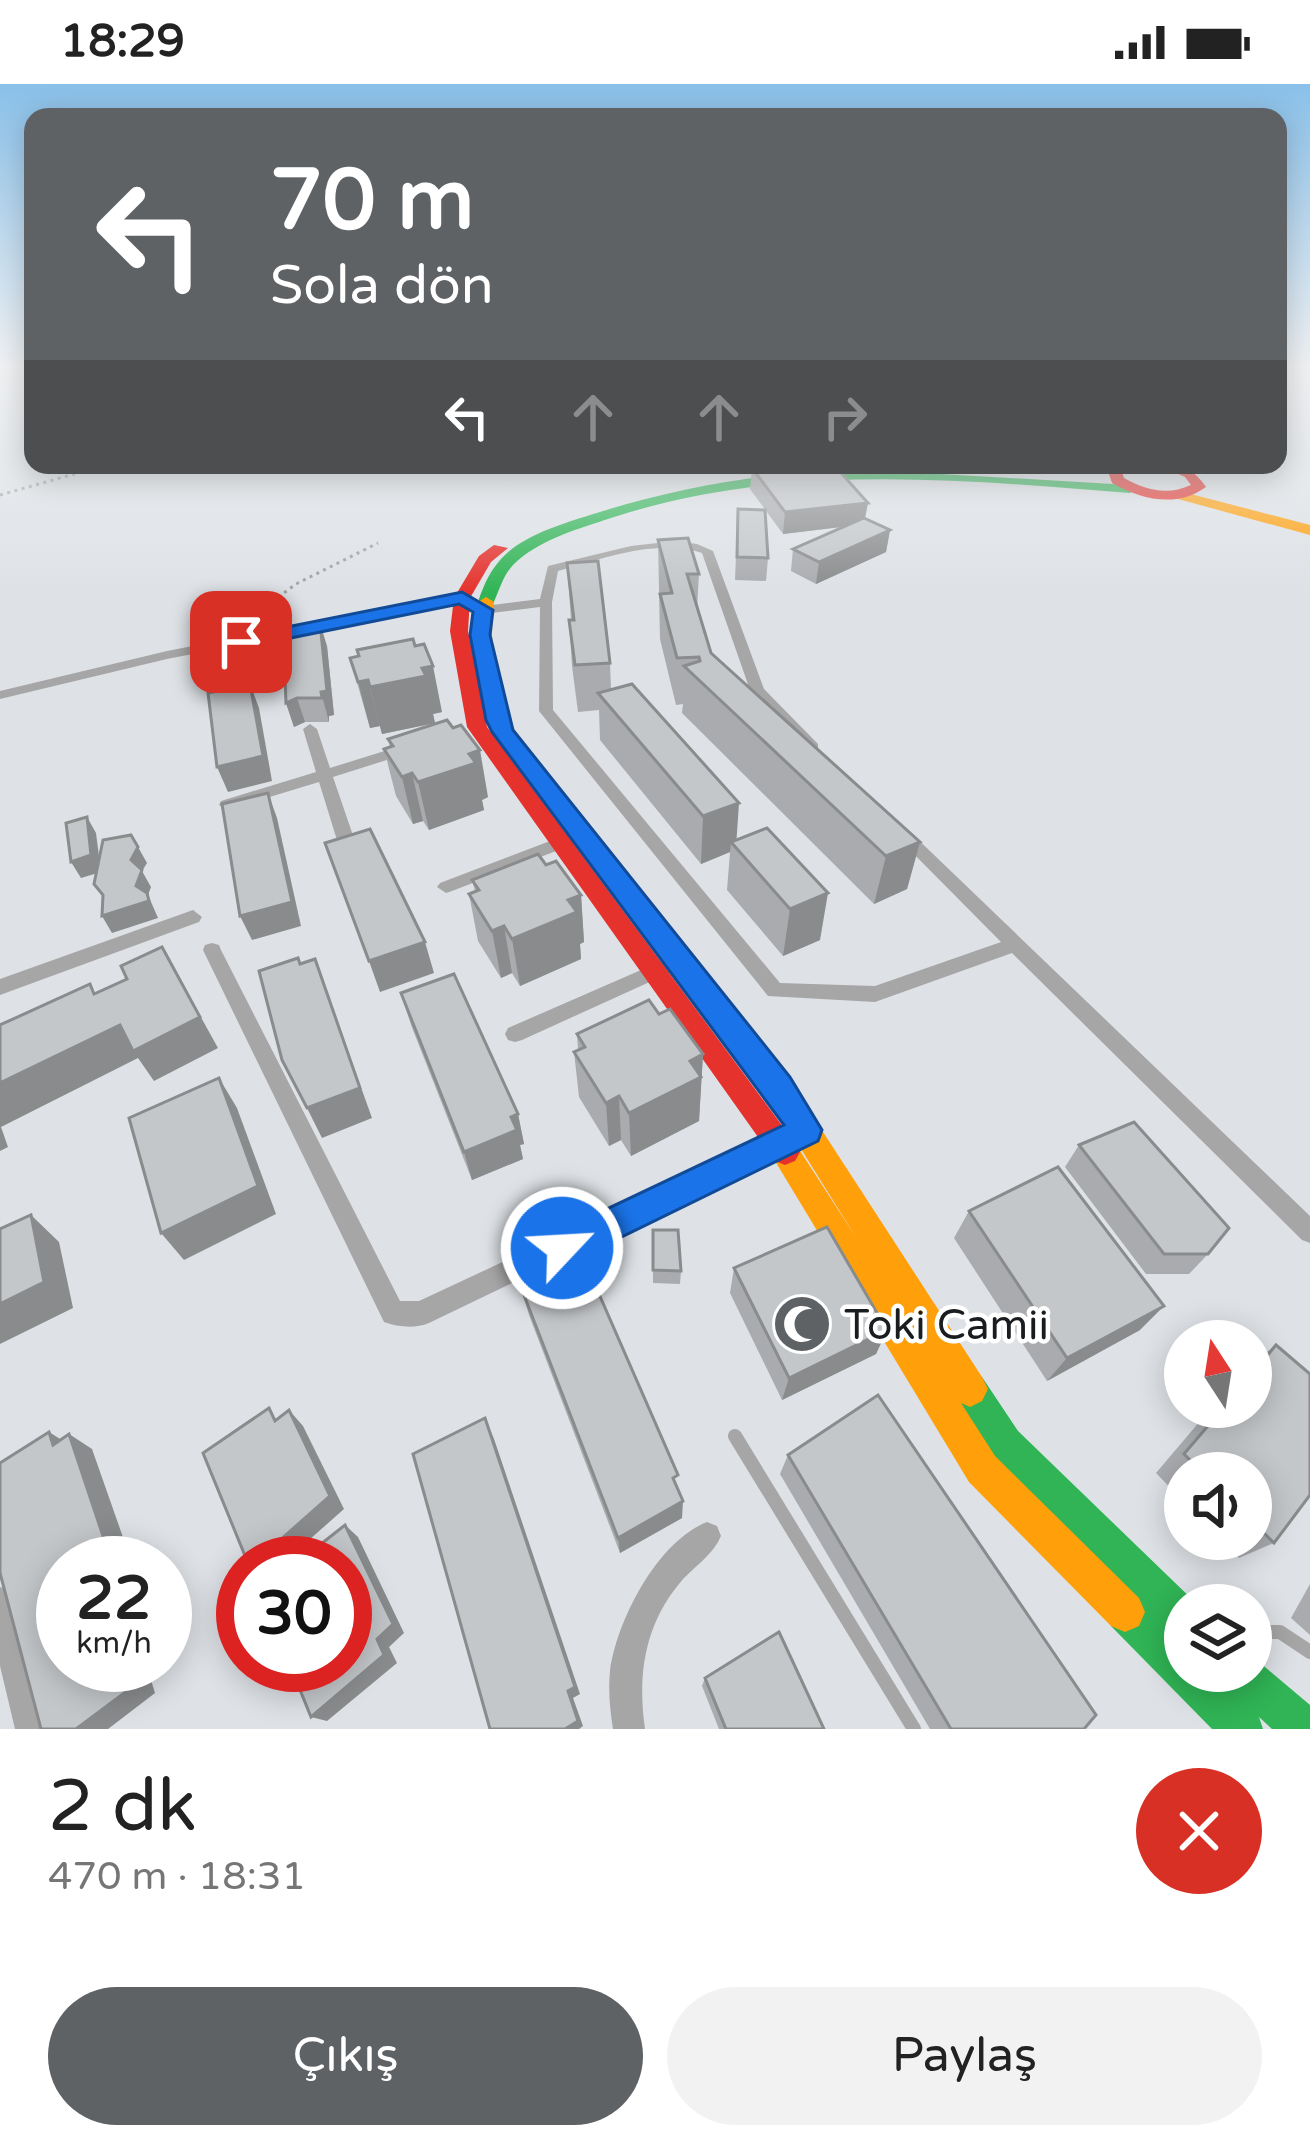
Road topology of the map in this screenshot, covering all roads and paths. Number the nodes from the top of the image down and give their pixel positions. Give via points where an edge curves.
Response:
1 (74, 474) edge
2 (711, 474) edge
3 (765, 474) edge
4 (1069, 474) edge
5 (1085, 474) edge
6 (1177, 474) edge
7 (1123, 475) edge
8 (1191, 489) junction
9 (0, 495) edge
10 (1310, 520) edge
11 (1310, 530) edge
12 (377, 543) dead end
13 (546, 602) junction
14 (473, 604) junction
15 (241, 642) junction
16 (0, 691) edge
17 (310, 729) dead end
18 (433, 741) edge
19 (830, 764) edge
20 (325, 774) junction
21 (223, 806) edge
22 (880, 813) edge
23 (573, 839) junction
24 (350, 853) edge
25 (446, 887) dead end
26 (193, 917) dead end
27 (1015, 945) junction
28 (212, 950) dead end
29 (668, 965) junction
30 (0, 987) edge
31 (515, 1034) dead end
32 (806, 1130) junction
33 (780, 1144) junction
34 (1310, 1232) edge
35 (735, 1436) dead end
36 (707, 1536) dead end
37 (1164, 1601) edge
38 (0, 1602) edge
39 (1272, 1631) edge
40 (1310, 1652) edge
41 (1262, 1692) edge
42 (31, 1729) edge
43 (629, 1729) edge
44 (914, 1729) edge
45 (1241, 1729) edge
46 (1305, 1729) edge

1 - 9 path
2 - 14 street via 540,525 485,559
3 - 14 street via 639,501 508,556
4 - 7 street
5 - 7 street
6 - 8 street
7 - 8 street
8 - 10 street
8 - 11 street
12 - 15 path via 243,620
13 - 14 street
13 - 19 street via 552,569 699,546 757,690
13 - 27 street via 546,711 775,991 875,994
14 - 15 street
14 - 23 street via 459,631 476,727
15 - 16 street
17 - 20 street
18 - 20 street
20 - 21 street
20 - 24 street
22 - 27 street
23 - 25 street
23 - 29 street
26 - 30 street
27 - 34 street
28 - 33 street via 393,1312 421,1314
29 - 31 street
29 - 32 street
29 - 33 street
32 - 33 street
32 - 37 street via 1005,1444
33 - 45 street via 982,1469
35 - 44 lane
36 - 43 street via 671,1568 635,1630 626,1670
38 - 42 street
39 - 40 lane
41 - 46 street

